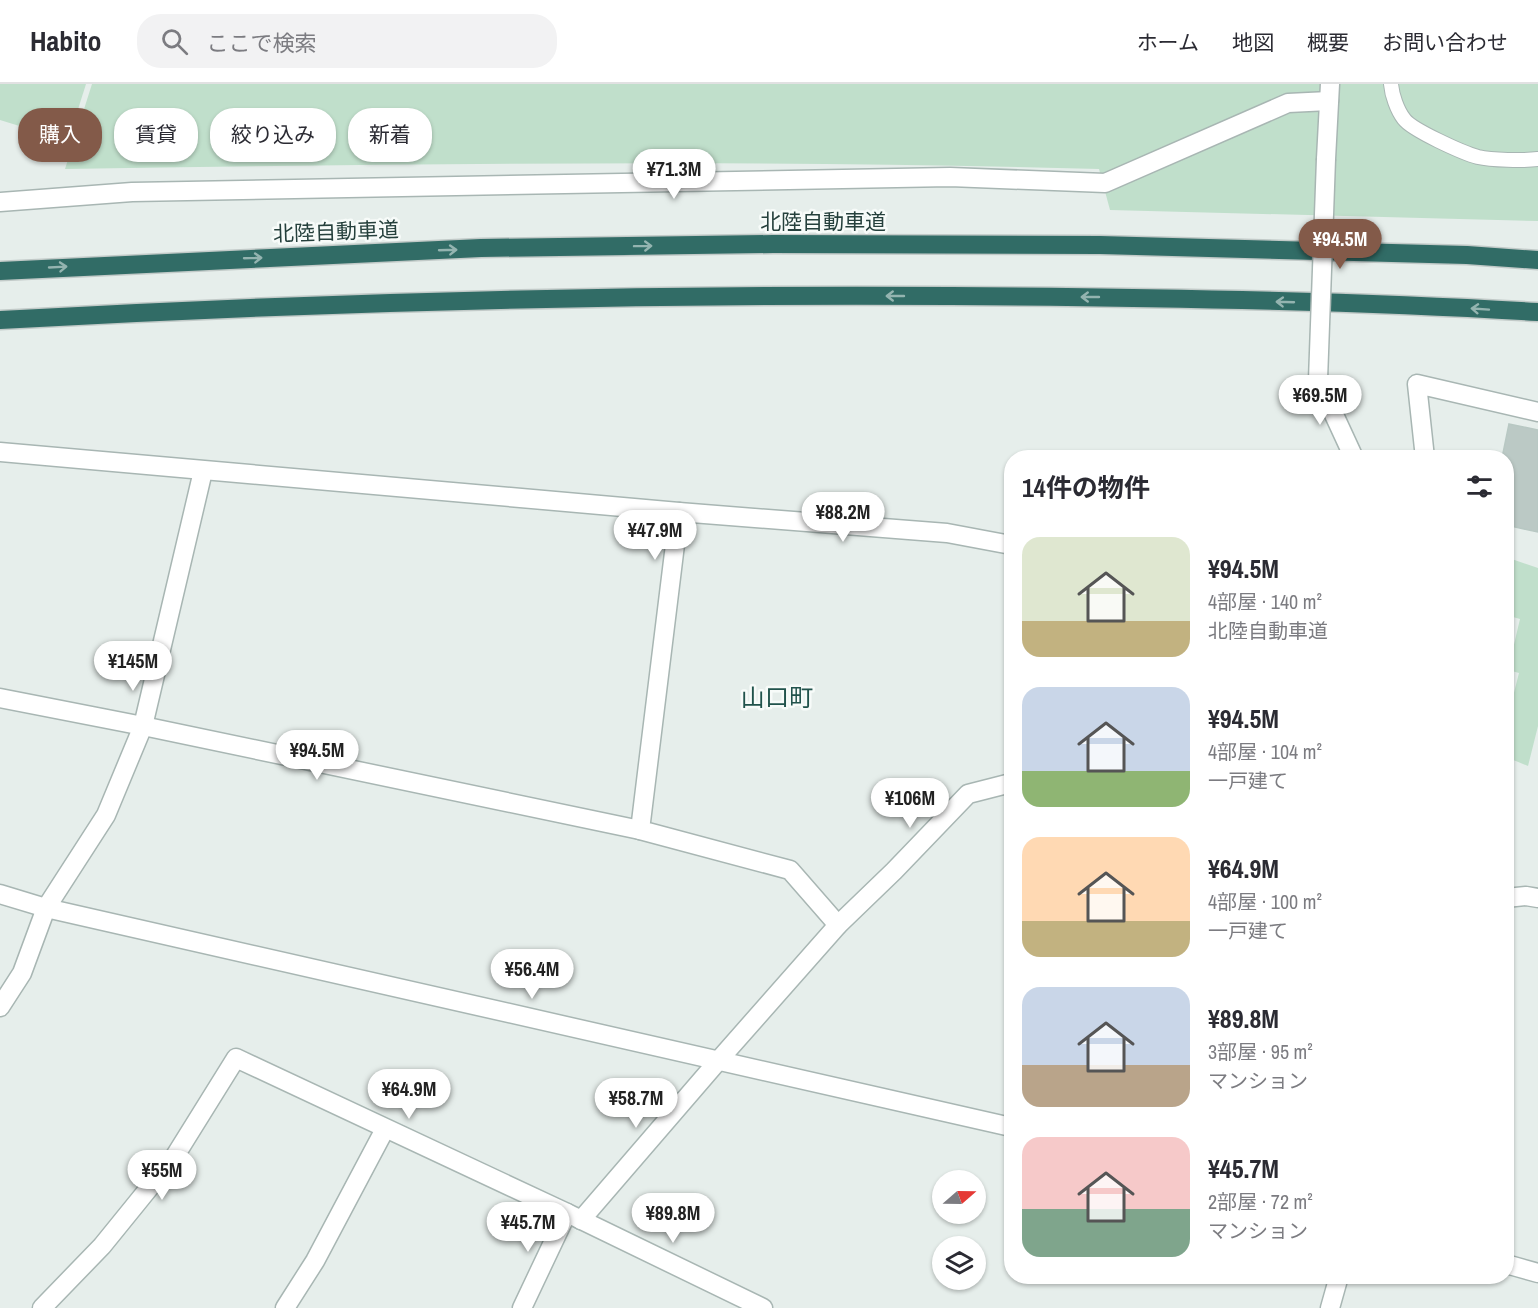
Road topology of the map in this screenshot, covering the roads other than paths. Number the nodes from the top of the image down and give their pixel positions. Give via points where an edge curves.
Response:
1 (1391, 84) edge
2 (1330, 93) edge
3 (1538, 159) edge
4 (0, 202) edge
5 (1538, 260) edge
6 (0, 271) edge
7 (1538, 312) edge
8 (0, 320) edge
9 (1538, 412) edge
10 (1350, 450) edge
11 (1424, 450) edge
12 (0, 452) edge
13 (203, 471) junction
14 (679, 512) junction
15 (1004, 543) edge
16 (0, 698) edge
17 (143, 726) junction
18 (1004, 785) edge
19 (640, 830) junction
20 (0, 894) edge
21 (1514, 897) edge
22 (1538, 898) edge
23 (46, 908) junction
24 (838, 925) junction
25 (0, 1007) edge
26 (717, 1061) junction
27 (1004, 1125) edge
28 (385, 1129) junction
29 (574, 1216) junction
30 (1514, 1266) edge
31 (1538, 1273) edge
32 (1336, 1284) edge
33 (42, 1308) edge
34 (285, 1308) edge
35 (522, 1308) edge
36 (763, 1308) edge
37 (1329, 1308) edge

1 - 3 lane via 1404,120 1423,133 1478,157
2 - 4 street via 1288,103 1105,183 938,177 132,192
2 - 10 street, bridge via 1318,380
6 -> 5 highway, 北陸自動車道 via 481,248 773,244 1100,245
7 -> 8 highway via 1116,297 778,295 483,299
9 - 11 street via 1417,384
12 - 13 street
13 - 14 street
13 - 17 street
14 - 15 street via 947,533
14 - 19 street
16 - 17 street
17 - 19 street
17 - 23 street via 106,815
18 - 24 street via 968,794
19 - 24 street via 790,870
20 - 23 street
21 - 22 street
23 - 25 street via 22,974
23 - 26 street
24 - 26 street
26 - 27 street
26 - 29 street
28 - 29 street
28 - 33 street via 236,1058 175,1155 102,1246
28 - 34 street via 315,1261
29 - 35 street
29 - 36 street
30 - 31 street
32 - 37 street

